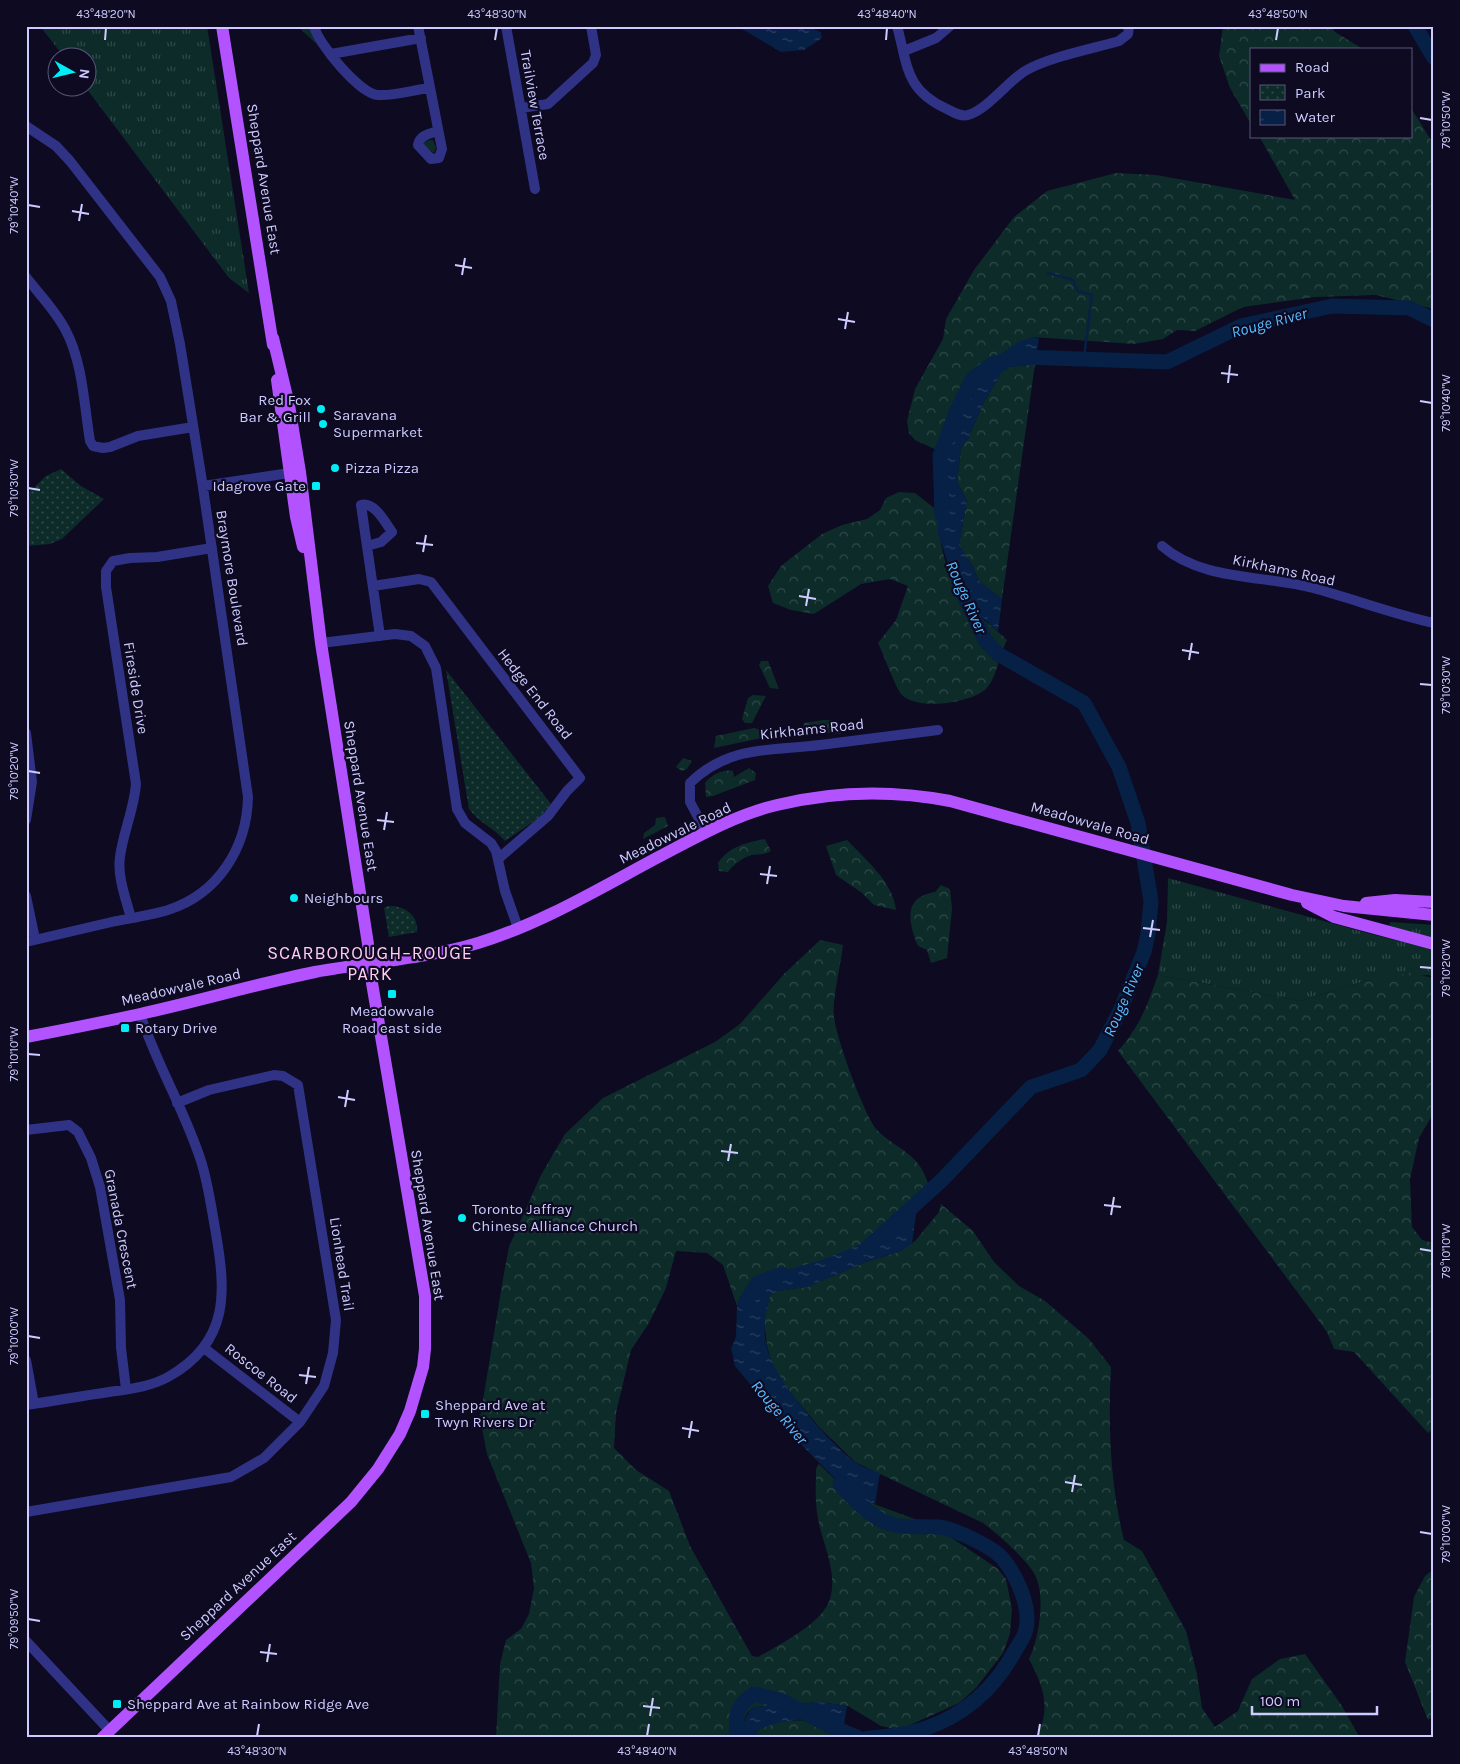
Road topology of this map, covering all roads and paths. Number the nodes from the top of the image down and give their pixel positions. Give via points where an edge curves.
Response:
1 (222, 26) edge
2 (314, 26) edge
3 (418, 26) edge
4 (506, 26) edge
5 (592, 26) edge
6 (897, 26) edge
7 (950, 26) edge
8 (1129, 26) edge
9 (421, 38) junction
10 (904, 51) junction
11 (330, 54) junction
12 (429, 88) junction
13 (521, 108) junction
14 (26, 126) edge
15 (438, 131) dead end
16 (535, 189) dead end
17 (26, 277) edge
18 (193, 427) junction
19 (295, 473) junction
20 (203, 486) junction
21 (367, 546) dead end
22 (1162, 546) dead end
23 (212, 548) junction
24 (373, 586) junction
25 (1434, 623) edge
26 (380, 636) junction
27 (321, 643) junction
28 (938, 730) dead end
29 (26, 733) edge
30 (26, 820) edge
31 (706, 832) junction
32 (498, 859) junction
33 (1292, 895) junction
34 (26, 896) edge
35 (1434, 902) edge
36 (1344, 906) junction
37 (1434, 915) edge
38 (131, 918) junction
39 (518, 928) junction
40 (31, 941) edge
41 (1434, 944) edge
42 (370, 963) junction
43 (140, 1014) junction
44 (26, 1037) edge
45 (177, 1103) junction
46 (26, 1130) edge
47 (204, 1348) junction
48 (26, 1360) edge
49 (126, 1389) junction
50 (30, 1405) edge
51 (300, 1422) junction
52 (26, 1512) edge
53 (26, 1641) edge
54 (106, 1734) edge

1 - 19 main road, Sheppard Avenue East via 273,338 279,405
2 - 11 street via 317,38
3 - 9 street
4 - 13 street, Trailview Terrace
5 - 13 street via 596,55 593,63 548,104
6 - 10 street
7 - 10 street via 936,38
8 - 10 street via 1128,34 1119,41 1026,71 968,115 960,115 937,104 918,91 909,74
9 - 11 street
9 - 12 street
11 - 12 street via 364,90 378,95
12 - 15 street
13 - 16 street, Trailview Terrace
14 - 18 street, Braymore Boulevard via 56,146 70,161 167,289 176,320
17 - 18 street via 58,318 70,340 93,446 110,447 138,436
18 - 20 street, Braymore Boulevard
19 - 20 street
19 - 27 main road, Sheppard Avenue East via 296,517
20 - 23 street, Braymore Boulevard
21 - 24 street
22 - 25 street, Kirkhams Road via 1175,558 1219,572 1313,588
23 - 38 street, Braymore Boulevard via 247,786 246,819 242,837 228,866 205,889 168,910
23 - 38 street, Fireside Drive via 113,561 106,571 136,784 132,815 120,857
24 - 26 street
24 - 32 street, Hedge End Road via 419,579 431,582 580,778 548,816
26 - 27 street
26 - 32 street via 411,636 425,646 432,657 457,809 465,823 491,843
27 - 42 main road, Sheppard Avenue East
28 - 31 street, Kirkhams Road via 812,746 760,748 711,766 690,783 692,809
29 - 30 street via 32,782
31 - 33 main road, Meadowvale Road via 776,805 830,796 901,794 950,801
31 - 39 main road, Meadowvale Road
32 - 39 street
33 - 36 main road, Meadowvale Road
33 - 41 main road via 1334,918
34 - 40 street
35 - 36 main road via 1395,900
36 - 37 main road, Meadowvale Road
38 - 40 street, Braymore Boulevard
39 - 42 main road, Meadowvale Road via 475,944
42 - 43 main road, Meadowvale Road via 275,981
42 - 54 main road, Sheppard Avenue East via 425,1296 425,1349 410,1411 400,1434 378,1468 351,1502
43 - 44 main road, Meadowvale Road
43 - 45 street
45 - 47 street via 202,1162 222,1268 224,1291 220,1314
45 - 51 street, Lionhead Trail via 208,1090 274,1076 283,1076 298,1085 336,1320 333,1353 324,1386
46 - 49 street, Granada Crescent via 69,1125 78,1132 91,1158 100,1187 120,1300
47 - 49 street via 167,1378 147,1386
47 - 51 street, Roscoe Road
48 - 50 street
49 - 50 street
51 - 52 street, Lionhead Trail via 264,1458 230,1477
53 - 54 street

